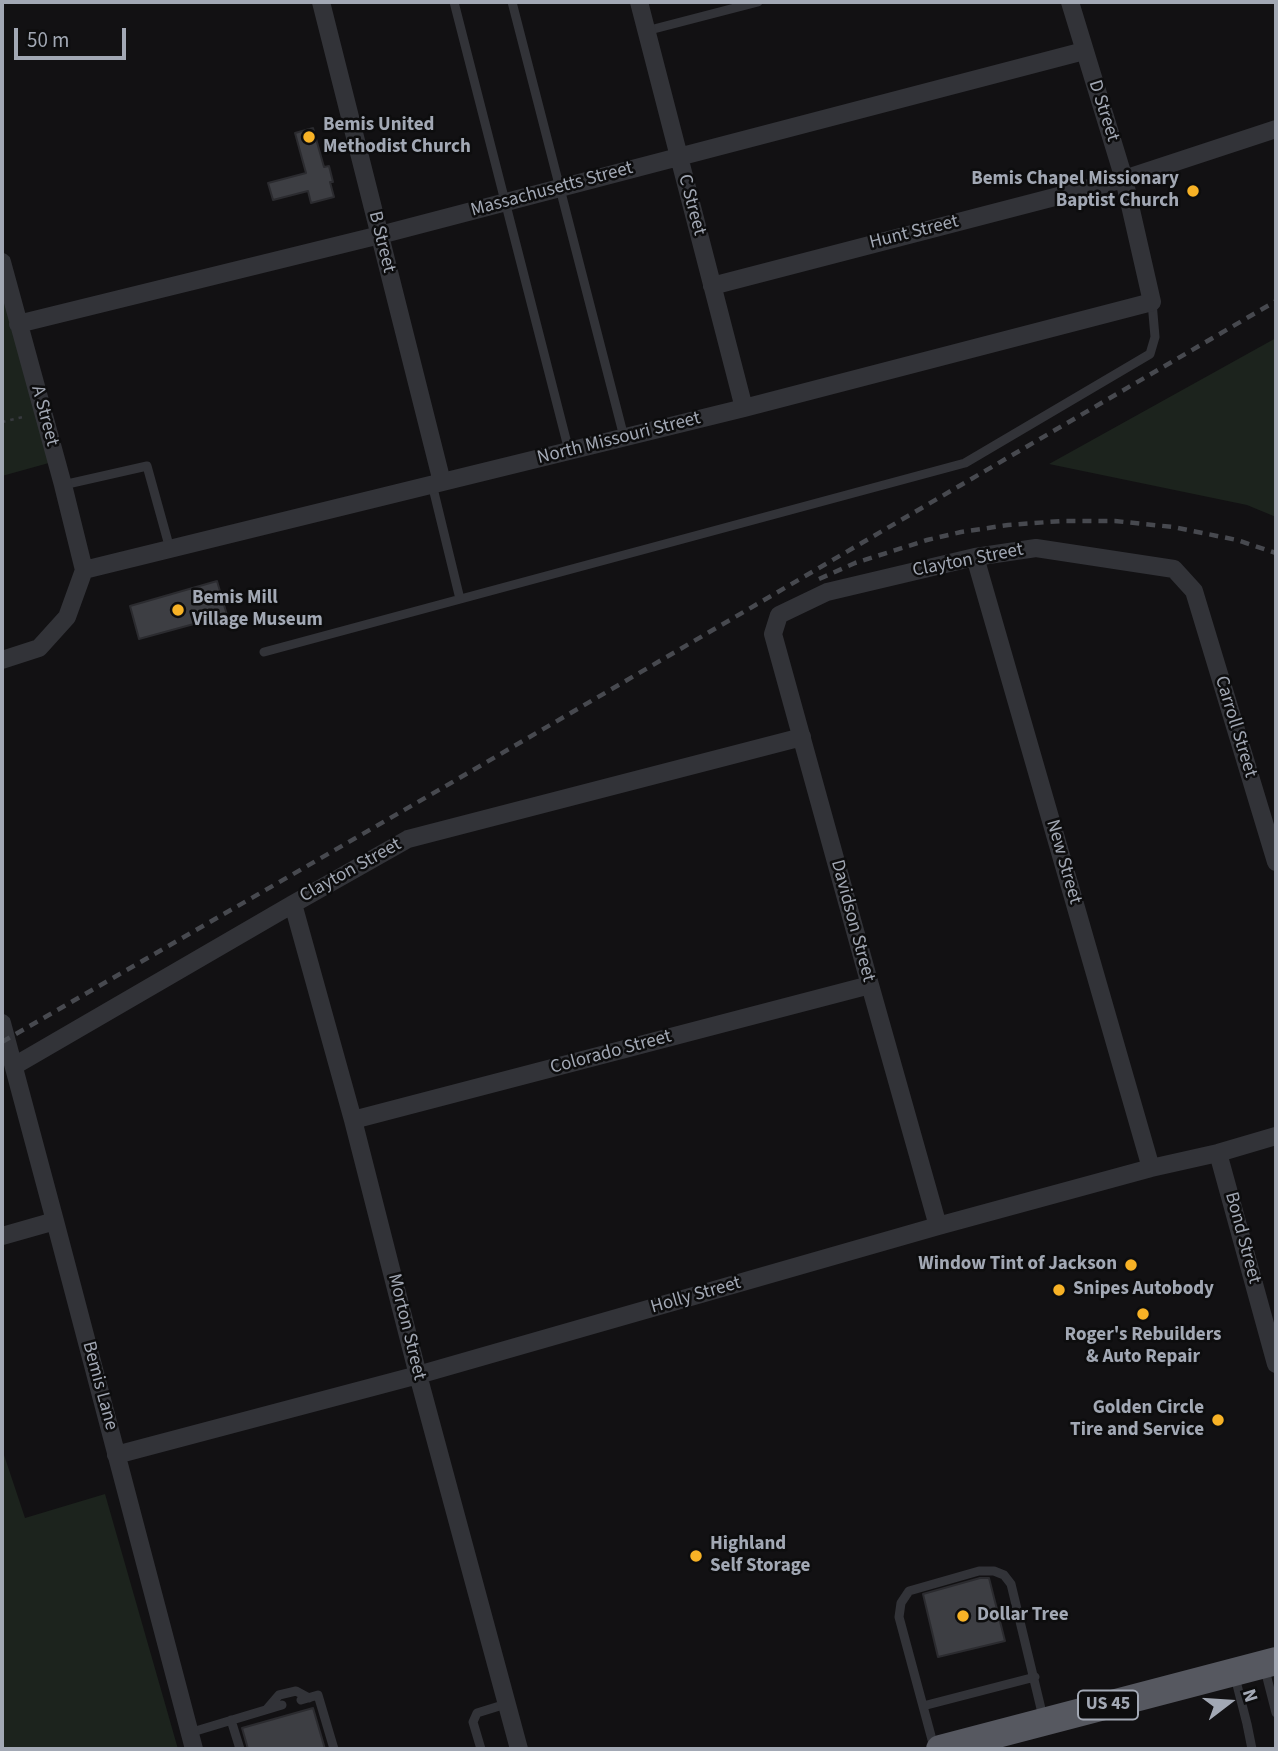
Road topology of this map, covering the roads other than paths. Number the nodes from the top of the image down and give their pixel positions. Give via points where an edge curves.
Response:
1 (321, 2) edge
2 (454, 2) edge
3 (512, 2) edge
4 (639, 2) edge
5 (758, 2) edge
6 (1070, 2) edge
7 (646, 31) junction
8 (1084, 51) junction
9 (1276, 130) edge
10 (678, 157) junction
11 (1124, 179) junction
12 (560, 188) junction
13 (506, 202) junction
14 (380, 235) junction
15 (2, 262) edge
16 (712, 286) junction
17 (1152, 302) junction
18 (18, 324) junction
19 (744, 408) junction
20 (624, 437) junction
21 (569, 451) junction
22 (437, 483) junction
23 (63, 485) junction
24 (170, 549) junction
25 (975, 557) junction
26 (84, 570) junction
27 (1194, 591) joint
28 (460, 599) junction
29 (779, 615) joint
30 (264, 652) dead end
31 (2, 660) edge
32 (802, 737) junction
33 (1276, 862) edge
34 (293, 904) junction
35 (870, 985) junction
36 (2, 1023) edge
37 (14, 1066) junction
38 (353, 1120) junction
39 (1276, 1136) edge
40 (1218, 1153) junction
41 (1151, 1168) junction
42 (55, 1221) junction
43 (938, 1226) junction
44 (2, 1236) edge
45 (1276, 1364) edge
46 (418, 1375) junction
47 (116, 1455) junction
48 (1270, 1662) edge
49 (1234, 1672) junction
50 (1035, 1677) junction
51 (506, 1704) junction
52 (282, 1705) dead end
53 (923, 1706) junction
54 (265, 1710) junction
55 (1276, 1713) edge
56 (231, 1720) junction
57 (1045, 1722) junction
58 (191, 1741) edge
59 (240, 1749) edge
60 (334, 1749) edge
61 (481, 1749) edge
62 (519, 1749) edge
63 (935, 1749) edge
64 (940, 1749) edge
65 (1252, 1749) edge

1 - 14 street, B Street
2 - 13 lane
3 - 12 lane
4 - 7 street, C Street
5 - 7 lane
6 - 8 street, D Street
7 - 10 street, C Street
8 - 10 street, Massachusetts Street
8 - 11 street, D Street
9 - 11 street, Hunt Street
10 - 12 street, Massachusetts Street
10 - 16 street, C Street
11 - 16 street, Hunt Street
11 - 17 street, D Street
12 - 13 street, Massachusetts Street
12 - 20 lane
13 - 14 street, Massachusetts Street
13 - 21 lane
14 - 18 street, Massachusetts Street
14 - 22 street, B Street
15 - 18 street, A Street
16 - 19 street, C Street
17 - 19 street, North Missouri Street
17 - 28 lane via 1156,337 1150,354 965,463
18 - 23 street, A Street
19 - 20 street, North Missouri Street
20 - 21 street, North Missouri Street
21 - 22 street, North Missouri Street
22 - 24 street, North Missouri Street
22 - 28 lane
23 - 24 lane via 147,466
23 - 26 street, A Street
24 - 26 street, North Missouri Street
25 - 27 street, Clayton Street via 1036,548 1174,569
25 - 29 street, Clayton Street via 827,592
25 - 41 street, New Street
26 - 31 street via 66,617 39,648
27 - 33 street, Carroll Street
28 - 30 lane
29 - 32 street, Davidson Street via 774,634
32 - 34 street, Clayton Street via 408,839
32 - 35 street, Davidson Street
34 - 37 street, Clayton Street
34 - 38 street, Morton Street
35 - 38 street, Colorado Street
35 - 43 street, Davidson Street
36 - 37 street, Bemis Lane
37 - 42 street, Bemis Lane
38 - 46 street, Morton Street
39 - 40 street, Holly Street
40 - 41 street, Holly Street
40 - 45 street, Bond Street
41 - 43 street, Holly Street
42 - 44 street
42 - 47 street, Bemis Lane
43 - 46 street, Holly Street
46 - 47 street, Holly Street
46 - 51 street, Morton Street
47 - 58 street, Bemis Lane
48 - 49 highway, US 45
48 - 55 lane
49 - 57 highway, US 45
49 - 65 lane
50 - 53 lane
50 - 53 lane via 1011,1584 1004,1575 979,1571 909,1591 901,1603 899,1617
50 - 57 lane
51 - 61 lane via 477,1713 473,1722
51 - 62 street, Morton Street
52 - 54 lane
53 - 63 lane
54 - 56 lane
54 - 60 lane via 279,1695 296,1691 305,1699 318,1695
56 - 58 lane
56 - 59 lane
57 - 64 highway, US 45 via 999,1738

